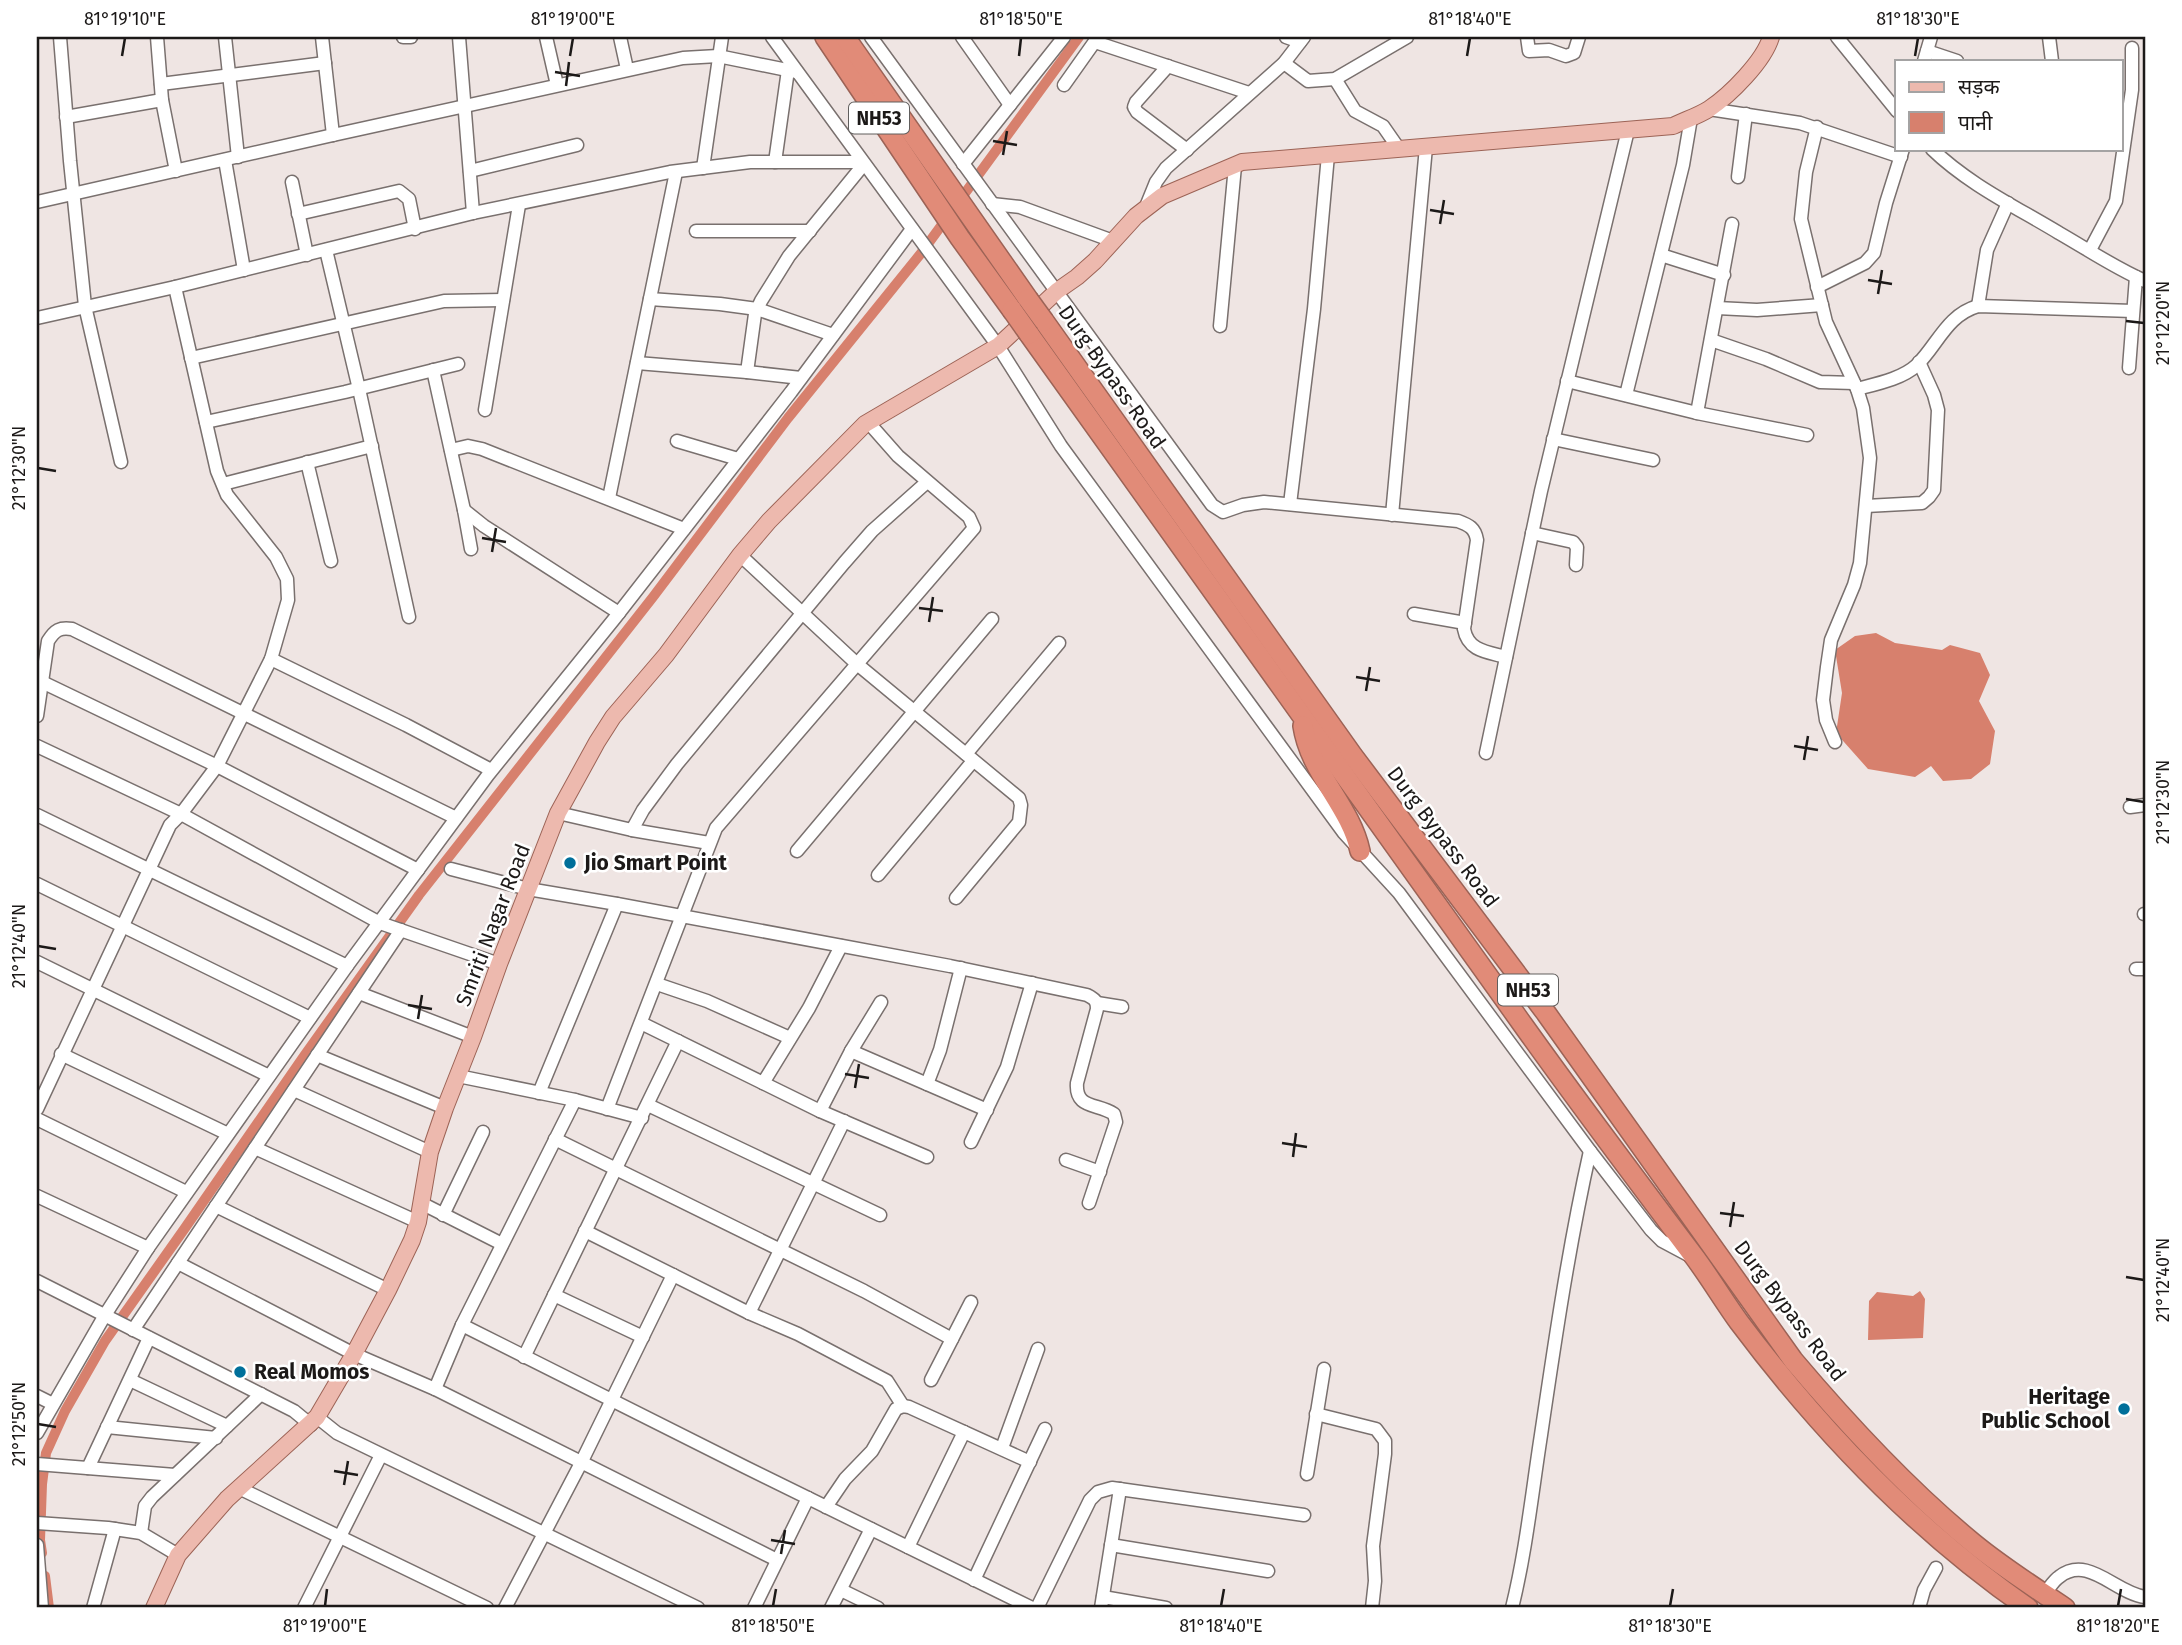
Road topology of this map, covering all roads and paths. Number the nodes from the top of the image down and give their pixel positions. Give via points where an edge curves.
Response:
1 (60, 37) edge
2 (157, 37) edge
3 (225, 37) edge
4 (322, 37) edge
5 (403, 37) edge
6 (411, 37) edge
7 (459, 37) edge
8 (546, 37) edge
9 (620, 37) edge
10 (722, 37) edge
11 (772, 37) edge
12 (825, 37) edge
13 (845, 37) edge
14 (871, 37) edge
15 (1064, 37) edge
16 (1286, 37) edge
17 (1407, 37) edge
18 (1527, 37) edge
19 (1579, 37) edge
20 (1771, 37) edge
21 (1837, 37) edge
22 (1931, 37) edge
23 (2049, 37) edge
24 (1096, 39) edge
25 (1302, 39) edge
26 (968, 40) edge
27 (2132, 48) dead end
28 (718, 56) junction
29 (1925, 56) edge
30 (1951, 60) edge
31 (2052, 60) edge
32 (325, 63) junction
33 (1284, 64) junction
34 (1168, 66) junction
35 (627, 69) junction
36 (793, 71) junction
37 (229, 75) junction
38 (1335, 79) junction
39 (161, 83) junction
40 (556, 85) junction
41 (1064, 85) dead end
42 (2139, 90) edge
43 (1249, 93) junction
44 (162, 100) junction
45 (1010, 105) junction
46 (464, 107) junction
47 (1709, 109) junction
48 (1895, 109) edge
49 (1746, 114) junction
50 (66, 117) junction
51 (1690, 118) junction
52 (1816, 127) junction
53 (1628, 130) junction
54 (333, 135) junction
55 (577, 145) dead end
56 (1426, 147) junction
57 (1399, 149) junction
58 (1187, 150) junction
59 (1933, 150) edge
60 (1902, 153) edge
61 (1328, 155) junction
62 (238, 156) junction
63 (225, 160) junction
64 (775, 162) junction
65 (863, 163) junction
66 (963, 164) junction
67 (1235, 166) junction
68 (703, 168) junction
69 (176, 171) junction
70 (470, 171) junction
71 (676, 172) junction
72 (1738, 177) dead end
73 (292, 182) dead end
74 (74, 194) junction
75 (37, 202) edge
76 (2008, 202) junction
77 (992, 204) junction
78 (519, 205) junction
79 (1144, 209) junction
80 (473, 213) junction
81 (298, 214) junction
82 (1732, 224) dead end
83 (415, 229) junction
84 (912, 229) junction
85 (696, 231) dead end
86 (810, 231) junction
87 (1113, 242) junction
88 (326, 250) junction
89 (2090, 250) junction
90 (307, 255) junction
91 (1661, 255) junction
92 (244, 270) junction
93 (1724, 275) junction
94 (2141, 279) edge
95 (175, 287) junction
96 (1817, 287) junction
97 (1056, 291) junction
98 (650, 299) junction
99 (503, 300) junction
100 (1822, 304) junction
101 (85, 306) junction
102 (1978, 306) junction
103 (1717, 308) junction
104 (757, 309) junction
105 (2133, 311) junction
106 (37, 318) edge
107 (344, 324) junction
108 (1220, 326) dead end
109 (833, 335) junction
110 (1711, 340) junction
111 (998, 346) junction
112 (191, 358) junction
113 (1919, 362) junction
114 (637, 363) junction
115 (458, 364) dead end
116 (2129, 368) dead end
117 (433, 370) junction
118 (747, 372) junction
119 (801, 378) junction
120 (1567, 381) junction
121 (1855, 386) junction
122 (359, 389) junction
123 (1626, 395) junction
124 (485, 410) dead end
125 (1697, 413) junction
126 (206, 422) junction
127 (868, 422) junction
128 (1807, 435) dead end
129 (1553, 439) junction
130 (677, 441) dead end
131 (372, 446) junction
132 (450, 450) junction
133 (738, 459) junction
134 (1653, 460) dead end
135 (307, 462) junction
136 (121, 463) dead end
137 (927, 482) junction
138 (223, 484) junction
139 (609, 498) junction
140 (1290, 504) junction
141 (1866, 506) junction
142 (464, 510) junction
143 (1392, 515) junction
144 (684, 529) junction
145 (1532, 533) junction
146 (471, 549) dead end
147 (740, 555) junction
148 (331, 561) dead end
149 (1576, 565) dead end
150 (619, 613) junction
151 (803, 614) junction
152 (1414, 614) dead end
153 (409, 617) dead end
154 (992, 619) dead end
155 (1465, 623) junction
156 (1059, 643) dead end
157 (1506, 657) junction
158 (271, 659) junction
159 (857, 664) junction
160 (42, 682) junction
161 (916, 712) junction
162 (244, 714) junction
163 (37, 716) edge
164 (1302, 717) junction
165 (1835, 743) dead end
166 (37, 746) edge
167 (1486, 753) dead end
168 (970, 757) junction
169 (217, 766) junction
170 (491, 770) junction
171 (2145, 805) edge
172 (2130, 807) dead end
173 (558, 813) junction
174 (181, 814) junction
175 (37, 815) edge
176 (456, 818) junction
177 (632, 830) junction
178 (709, 843) junction
179 (797, 851) dead end
180 (1360, 851) junction
181 (149, 869) junction
182 (451, 869) dead end
183 (418, 870) junction
184 (878, 875) dead end
185 (37, 884) edge
186 (528, 889) junction
187 (956, 898) dead end
188 (617, 904) junction
189 (683, 917) junction
190 (380, 923) junction
191 (121, 927) junction
192 (401, 930) junction
193 (841, 946) junction
194 (37, 962) edge
195 (499, 964) junction
196 (347, 966) junction
197 (961, 968) junction
198 (1032, 983) junction
199 (657, 984) junction
200 (92, 990) junction
201 (359, 993) junction
202 (881, 1002) dead end
203 (1097, 1003) junction
204 (1122, 1007) dead end
205 (310, 1018) junction
206 (641, 1023) junction
207 (473, 1037) junction
208 (790, 1038) junction
209 (678, 1041) junction
210 (851, 1051) junction
211 (61, 1054) junction
212 (317, 1055) junction
213 (269, 1076) junction
214 (458, 1076) junction
215 (763, 1083) junction
216 (928, 1084) junction
217 (294, 1090) junction
218 (539, 1093) junction
219 (575, 1100) junction
220 (648, 1105) junction
221 (445, 1108) junction
222 (607, 1108) junction
223 (37, 1109) edge
224 (987, 1110) junction
225 (820, 1111) junction
226 (642, 1118) junction
227 (37, 1119) edge
228 (844, 1121) junction
229 (483, 1132) dead end
230 (228, 1134) junction
231 (555, 1139) junction
232 (971, 1142) dead end
233 (255, 1148) junction
234 (1590, 1151) junction
235 (430, 1152) junction
236 (926, 1157) dead end
237 (1066, 1160) dead end
238 (616, 1169) junction
239 (1100, 1172) junction
240 (813, 1184) junction
241 (186, 1192) junction
242 (37, 1196) edge
243 (421, 1203) junction
244 (1089, 1203) dead end
245 (216, 1206) junction
246 (443, 1215) junction
247 (880, 1215) dead end
248 (418, 1222) junction
249 (584, 1231) junction
250 (502, 1244) junction
251 (148, 1248) junction
252 (780, 1251) junction
253 (1697, 1259) junction
254 (178, 1263) junction
255 (673, 1275) junction
256 (37, 1281) edge
257 (388, 1290) junction
258 (554, 1295) junction
259 (971, 1302) dead end
260 (749, 1313) junction
261 (104, 1315) junction
262 (462, 1325) junction
263 (133, 1329) junction
264 (643, 1337) junction
265 (149, 1338) junction
266 (952, 1339) junction
267 (1038, 1349) dead end
268 (354, 1354) junction
269 (524, 1357) junction
270 (1324, 1369) dead end
271 (130, 1380) junction
272 (931, 1380) dead end
273 (435, 1389) junction
274 (261, 1394) junction
275 (37, 1396) edge
276 (612, 1401) junction
277 (53, 1404) junction
278 (903, 1406) junction
279 (1316, 1415) junction
280 (314, 1421) junction
281 (228, 1426) junction
282 (107, 1427) junction
283 (1045, 1429) dead end
284 (964, 1432) junction
285 (37, 1433) edge
286 (216, 1438) junction
287 (1002, 1448) junction
288 (381, 1455) junction
289 (1030, 1462) junction
290 (581, 1463) junction
291 (37, 1464) edge
292 (88, 1468) junction
293 (1307, 1474) dead end
294 (175, 1475) junction
295 (239, 1488) junction
296 (1120, 1489) junction
297 (807, 1498) junction
298 (826, 1507) junction
299 (1304, 1515) dead end
300 (37, 1522) edge
301 (115, 1528) junction
302 (872, 1529) junction
303 (141, 1533) junction
304 (543, 1534) junction
305 (340, 1537) junction
306 (37, 1545) edge
307 (1111, 1545) junction
308 (908, 1547) junction
309 (178, 1555) junction
310 (777, 1560) junction
311 (1936, 1568) dead end
312 (1268, 1571) dead end
313 (974, 1580) junction
314 (841, 1590) junction
315 (2044, 1594) junction
316 (2145, 1597) edge
317 (1102, 1603) edge
318 (42, 1608) edge
319 (93, 1608) edge
320 (154, 1608) edge
321 (304, 1608) edge
322 (487, 1608) edge
323 (505, 1608) edge
324 (698, 1608) edge
325 (754, 1608) edge
326 (831, 1608) edge
327 (878, 1608) edge
328 (1034, 1608) edge
329 (1166, 1608) edge
330 (1372, 1608) edge
331 (1512, 1608) edge
332 (1919, 1608) edge
333 (2028, 1608) edge
334 (2065, 1608) edge

1 - 50 street
2 - 39 street
3 - 37 street
4 - 32 street
5 - 6 street
7 - 46 street
8 - 40 street
9 - 35 street
10 - 28 street
11 - 36 street
12 - 164 highway, Durg Bypass Road / NH53, bridge via 960,238
13 - 315 highway, Durg Bypass Road / NH53, bridge via 1353,755 1546,1013 1793,1360 1932,1506 1974,1544
14 - 66 street
15 - 45 street
16 - 25 street
17 - 38 street
18 - 19 street via 1529,51 1549,50 1566,56 1572,55
20 - 47 main road, Smriti Nagar Road via 1738,84
21 - 48 street
22 - 29 street
23 - 31 street
24 - 34 street
24 - 41 street
25 - 33 street
26 - 45 street
27 - 42 street
28 - 35 street
28 - 36 street
28 - 68 street
29 - 30 street
32 - 37 street
32 - 54 street
33 - 38 street via 1308,81
33 - 43 street
34 - 43 street
34 - 58 street via 1135,107
35 - 40 street
36 - 64 street
36 - 65 street
37 - 39 street
37 - 62 street
38 - 57 street via 1355,111 1382,125
39 - 44 street
40 - 46 street
42 - 89 street via 2116,201
43 - 58 street
44 - 50 street
44 - 69 street
45 - 66 street
46 - 54 street
46 - 70 street
47 - 49 street
47 - 51 main road, Smriti Nagar Road
49 - 52 street
49 - 72 street
50 - 74 street
51 - 53 main road, Smriti Nagar Road via 1673,126
51 - 91 street
52 - 60 street
52 - 96 street via 1801,219
53 - 56 main road, Smriti Nagar Road
53 - 120 street
54 - 62 street
55 - 70 street
56 - 57 main road, Smriti Nagar Road
56 - 143 street
57 - 61 main road, Smriti Nagar Road
58 - 79 street via 1161,175
59 - 76 street
60 - 96 street via 1874,253 1865,263
61 - 67 main road, Smriti Nagar Road
61 - 140 street
62 - 63 street
63 - 69 street
63 - 92 street
64 - 65 street
64 - 68 street
65 - 84 street
65 - 86 street
66 - 77 street
67 - 79 main road, Smriti Nagar Road via 1161,196
67 - 108 street
68 - 71 street
69 - 74 street
70 - 80 street
71 - 78 street
71 - 98 street
73 - 81 street
74 - 75 street
74 - 101 street
76 - 89 street
76 - 102 street via 1987,250
77 - 87 street via 1020,207
77 - 97 street
78 - 80 street
78 - 99 street
79 - 87 main road, Smriti Nagar Road
80 - 83 street
81 - 83 street via 399,191 410,199
81 - 90 street
82 - 93 street
83 - 88 street
84 - 109 street
84 - 111 street
85 - 86 street
86 - 104 street
87 - 97 main road, Smriti Nagar Road
88 - 90 street
88 - 107 street
89 - 94 street
90 - 92 street
91 - 93 street
91 - 123 street
92 - 95 street
93 - 103 street
94 - 105 street
95 - 101 street
95 - 112 street
96 - 100 street
97 - 111 main road, Smriti Nagar Road
97 - 140 street via 1212,505 1223,512 1252,503
98 - 104 street
98 - 114 street
99 - 107 street via 444,301
99 - 124 street
100 - 103 street via 1757,310
100 - 121 street
101 - 106 street
101 - 136 street
102 - 105 street
102 - 113 street via 1952,319
103 - 110 street
104 - 109 street
104 - 118 street
105 - 116 street
107 - 112 street
107 - 122 street
109 - 119 street
110 - 121 street via 1813,380
110 - 125 street
111 - 127 main road, Smriti Nagar Road
111 - 180 street via 1069,457
112 - 126 street
113 - 121 street via 1898,376
113 - 141 street via 1938,410 1934,490 1922,503
114 - 118 street
114 - 139 street
115 - 117 street
117 - 122 street
117 - 132 street
118 - 119 street
119 - 133 street
120 - 123 street
120 - 129 street
121 - 141 street via 1868,432
122 - 126 street
122 - 131 street
123 - 125 street
125 - 128 street
126 - 138 street
127 - 137 street
127 - 147 main road, Smriti Nagar Road
129 - 134 street
129 - 145 street
130 - 133 street
131 - 135 street
131 - 153 street
132 - 139 street via 482,449
132 - 142 street
133 - 144 street
135 - 138 street
135 - 148 street
137 - 151 street via 872,531
137 - 159 street via 969,517 974,528
138 - 158 street via 287,579 288,600
139 - 144 street
140 - 143 street
141 - 165 street via 1860,563 1831,640 1827,667 1823,701
142 - 146 street
142 - 150 street
143 - 155 street via 1458,521 1475,532
144 - 150 street
145 - 149 street via 1573,542
145 - 157 street
147 - 151 street
147 - 173 main road, Smriti Nagar Road via 667,655 612,717
150 - 170 street
151 - 159 street
151 - 177 street via 677,764
152 - 155 street
154 - 161 street
155 - 157 street via 1470,645
156 - 168 street
157 - 167 street
158 - 162 street
158 - 170 street
159 - 161 street
159 - 178 street via 724,817
160 - 162 street via 48,641 54,631 72,629
160 - 163 street
160 - 169 street
161 - 168 street
161 - 179 street
162 - 169 street
162 - 176 street
164 - 180 highway via 1314,762 1348,817
164 - 253 highway, Durg Bypass Road / NH53
166 - 174 street
168 - 184 street
168 - 187 street via 1019,799 1021,815
169 - 174 street
169 - 183 street
170 - 176 street
171 - 172 street
173 - 177 street
173 - 186 main road, Smriti Nagar Road
174 - 181 street via 170,825
174 - 190 street
175 - 181 street
176 - 183 street
177 - 178 street
178 - 189 street
180 - 234 street via 1399,892
181 - 191 street
181 - 196 street
182 - 186 street
183 - 190 street
185 - 191 street
186 - 188 street
186 - 195 main road, Smriti Nagar Road
188 - 189 street
188 - 218 street
189 - 193 street
189 - 199 street
190 - 192 street
190 - 196 street
191 - 200 street
191 - 205 street
192 - 195 street
192 - 201 street
193 - 197 street
193 - 208 street
194 - 200 street
195 - 207 main road, Smriti Nagar Road
196 - 205 street
197 - 198 street
197 - 216 street
198 - 203 street via 1087,995
198 - 224 street via 1007,1068
199 - 206 street
199 - 208 street
200 - 211 street
200 - 213 street
201 - 207 street
201 - 212 street
202 - 210 street
203 - 204 street
203 - 239 street via 1076,1092 1083,1102 1114,1114 1114,1133
205 - 213 street
206 - 209 street
206 - 222 street
207 - 214 main road, Smriti Nagar Road
208 - 215 street
209 - 215 street
209 - 220 street
210 - 216 street
210 - 225 street
211 - 223 street
211 - 230 street
212 - 217 street
212 - 221 street
213 - 230 street
214 - 218 street
214 - 221 main road, Smriti Nagar Road
215 - 225 street
216 - 224 street
217 - 233 street
217 - 235 street
218 - 219 street
219 - 222 street
219 - 231 street
220 - 226 street
220 - 240 street
221 - 235 main road, Smriti Nagar Road
222 - 226 street
224 - 232 street
225 - 228 street
226 - 238 street
227 - 241 street
228 - 236 street
228 - 240 street
229 - 246 street
230 - 241 street
231 - 238 street
231 - 250 street
233 - 245 street
233 - 248 street
234 - 253 street via 1651,1230
234 - 331 street
235 - 243 main road, Smriti Nagar Road
237 - 239 street
238 - 249 street
238 - 252 street
239 - 244 street
240 - 247 street
240 - 252 street
241 - 251 street
242 - 251 street
243 - 246 street
243 - 248 main road, Smriti Nagar Road
245 - 254 street
245 - 257 street
246 - 250 street
248 - 257 main road, Smriti Nagar Road
249 - 255 street
249 - 258 street
250 - 262 street
251 - 261 street
252 - 260 street
252 - 266 street
253 - 333 highway, Durg Bypass Road / NH53 via 1782,1376 1873,1476 1917,1521 1984,1578
254 - 263 street
254 - 268 street
255 - 260 street
255 - 264 street
256 - 261 street
257 - 268 main road, Smriti Nagar Road
258 - 264 street
258 - 269 street
259 - 266 street
260 - 278 street via 887,1381
261 - 263 street
261 - 277 street
262 - 269 street
262 - 273 street
263 - 265 street
264 - 276 street
265 - 271 street
265 - 274 street
266 - 272 street
267 - 287 street
268 - 273 street
268 - 280 main road, Smriti Nagar Road
269 - 276 street
270 - 279 street
271 - 281 street
271 - 282 street
273 - 290 street
274 - 280 street
274 - 281 street
275 - 277 street
276 - 290 street
276 - 297 street
277 - 285 street
278 - 284 street
278 - 298 street via 896,1409 872,1451
279 - 293 street
279 - 330 street via 1376,1429 1385,1441 1373,1546
280 - 288 street
280 - 295 main road, Smriti Nagar Road
281 - 286 street
282 - 286 street
282 - 292 street
283 - 289 street
284 - 287 street
284 - 308 street
286 - 294 street
287 - 289 street
288 - 304 street
288 - 305 street
289 - 313 street
290 - 304 street
290 - 310 street
291 - 292 street
292 - 294 street
294 - 303 street via 145,1506
295 - 305 street
295 - 309 main road, Smriti Nagar Road
296 - 299 street
296 - 307 street
296 - 328 street via 1098,1492 1090,1500
297 - 298 street
297 - 310 street
298 - 302 street
300 - 301 street
301 - 303 street
301 - 319 street
302 - 308 street
302 - 314 street
303 - 309 street
304 - 323 street
304 - 324 street
305 - 321 street
305 - 322 street
306 - 318 street
307 - 312 street
307 - 317 street
308 - 313 street
309 - 320 main road, Smriti Nagar Road
310 - 325 street
311 - 332 street
313 - 328 street
314 - 326 street
314 - 327 street
315 - 316 street via 2059,1576 2079,1570 2094,1572 2128,1593
315 - 334 highway, Durg Bypass Road / NH53
317 - 329 street

